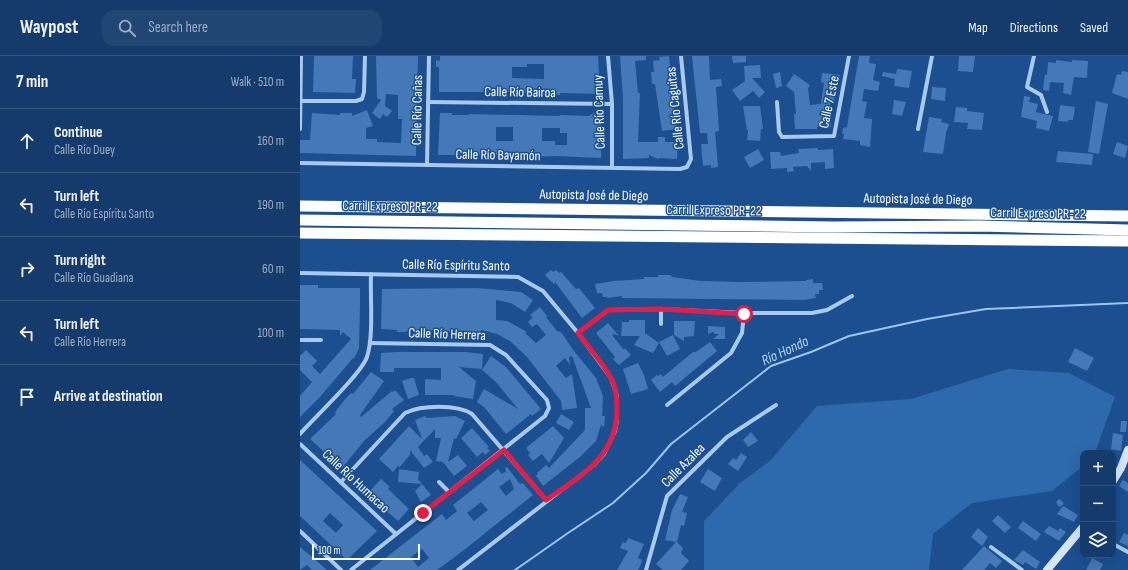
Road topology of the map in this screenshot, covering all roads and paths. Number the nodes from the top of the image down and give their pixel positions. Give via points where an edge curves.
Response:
1 (302, 56) edge
2 (365, 56) edge
3 (429, 56) edge
4 (608, 56) edge
5 (681, 56) edge
6 (849, 56) edge
7 (932, 56) edge
8 (1034, 56) edge
9 (301, 101) edge
10 (428, 102) junction
11 (777, 102) dead end
12 (612, 104) junction
13 (1047, 112) dead end
14 (300, 129) edge
15 (918, 129) dead end
16 (691, 159) joint
17 (300, 163) edge
18 (427, 165) junction
19 (612, 167) junction
20 (300, 206) edge
21 (1128, 216) edge
22 (300, 220) edge
23 (1128, 230) edge
24 (300, 233) edge
25 (1128, 242) edge
26 (300, 273) edge
27 (371, 274) junction
28 (852, 296) dead end
29 (661, 309) junction
30 (744, 314) junction
31 (661, 324) dead end
32 (578, 333) junction
33 (300, 340) edge
34 (321, 340) dead end
35 (370, 343) junction
36 (776, 405) dead end
37 (667, 406) dead end
38 (300, 434) edge
39 (300, 444) edge
40 (504, 450) junction
41 (1128, 450) edge
42 (1116, 476) edge
43 (341, 482) junction
44 (438, 482) dead end
45 (449, 492) junction
46 (546, 500) junction
47 (300, 531) edge
48 (1080, 532) edge
49 (396, 534) junction
50 (1116, 546) edge
51 (991, 547) dead end
52 (1128, 552) edge
53 (341, 570) edge
54 (351, 570) edge
55 (458, 570) edge
56 (646, 570) edge
57 (1022, 570) edge
58 (1048, 570) edge

1 - 9 street
2 - 9 street via 362,99
3 - 10 street, Calle Río Cañas
4 - 12 street, Calle Río Camuy
5 - 16 street, Calle Río Caguitas
6 - 11 street, Calle 7 Este via 834,136 782,137
7 - 15 street
8 - 13 street via 1027,87 1042,95
9 - 14 street
10 - 12 street, Calle Río Bairoa
10 - 18 street, Calle Río Cañas
12 - 19 street, Calle Río Camuy
16 - 19 street, Calle Río Bayamón via 687,167 680,168
17 - 18 street, Calle Río Bayamón
18 - 19 street, Calle Río Bayamón
20 - 21 highway, Autopista José de Diego
22 - 23 highway, Carril Expreso PR-22 via 833,227 972,226
24 - 25 highway
26 - 27 street, Calle Río Espíritu Santo
27 - 32 street, Calle Río Espíritu Santo via 518,277 543,291
27 - 35 street
28 - 30 street via 827,310 812,313
29 - 30 street
29 - 31 street
29 - 32 street via 608,310
30 - 37 street via 742,333 731,352
32 - 46 street, Calle Río Espíritu Santo via 611,378 617,396 616,425 610,442 594,465
33 - 34 street
35 - 38 street via 366,358 358,370
35 - 40 street, Calle Río Herrera via 490,345 506,355 547,400 549,408 545,416
36 - 56 street, Calle Azalea via 727,437 667,496
39 - 43 street, Calle Río Humacao
40 - 43 street via 466,410 414,408 405,413
40 - 45 street, Calle Río Herrera
40 - 46 street
41 - 42 street
43 - 49 street, Calle Río Humacao
44 - 45 street
45 - 49 street, Calle Río Herrera
46 - 55 street, Calle Río Espíritu Santo
47 - 53 street
48 - 58 street
49 - 54 street, Calle Río Herrera
50 - 52 street
51 - 57 street

